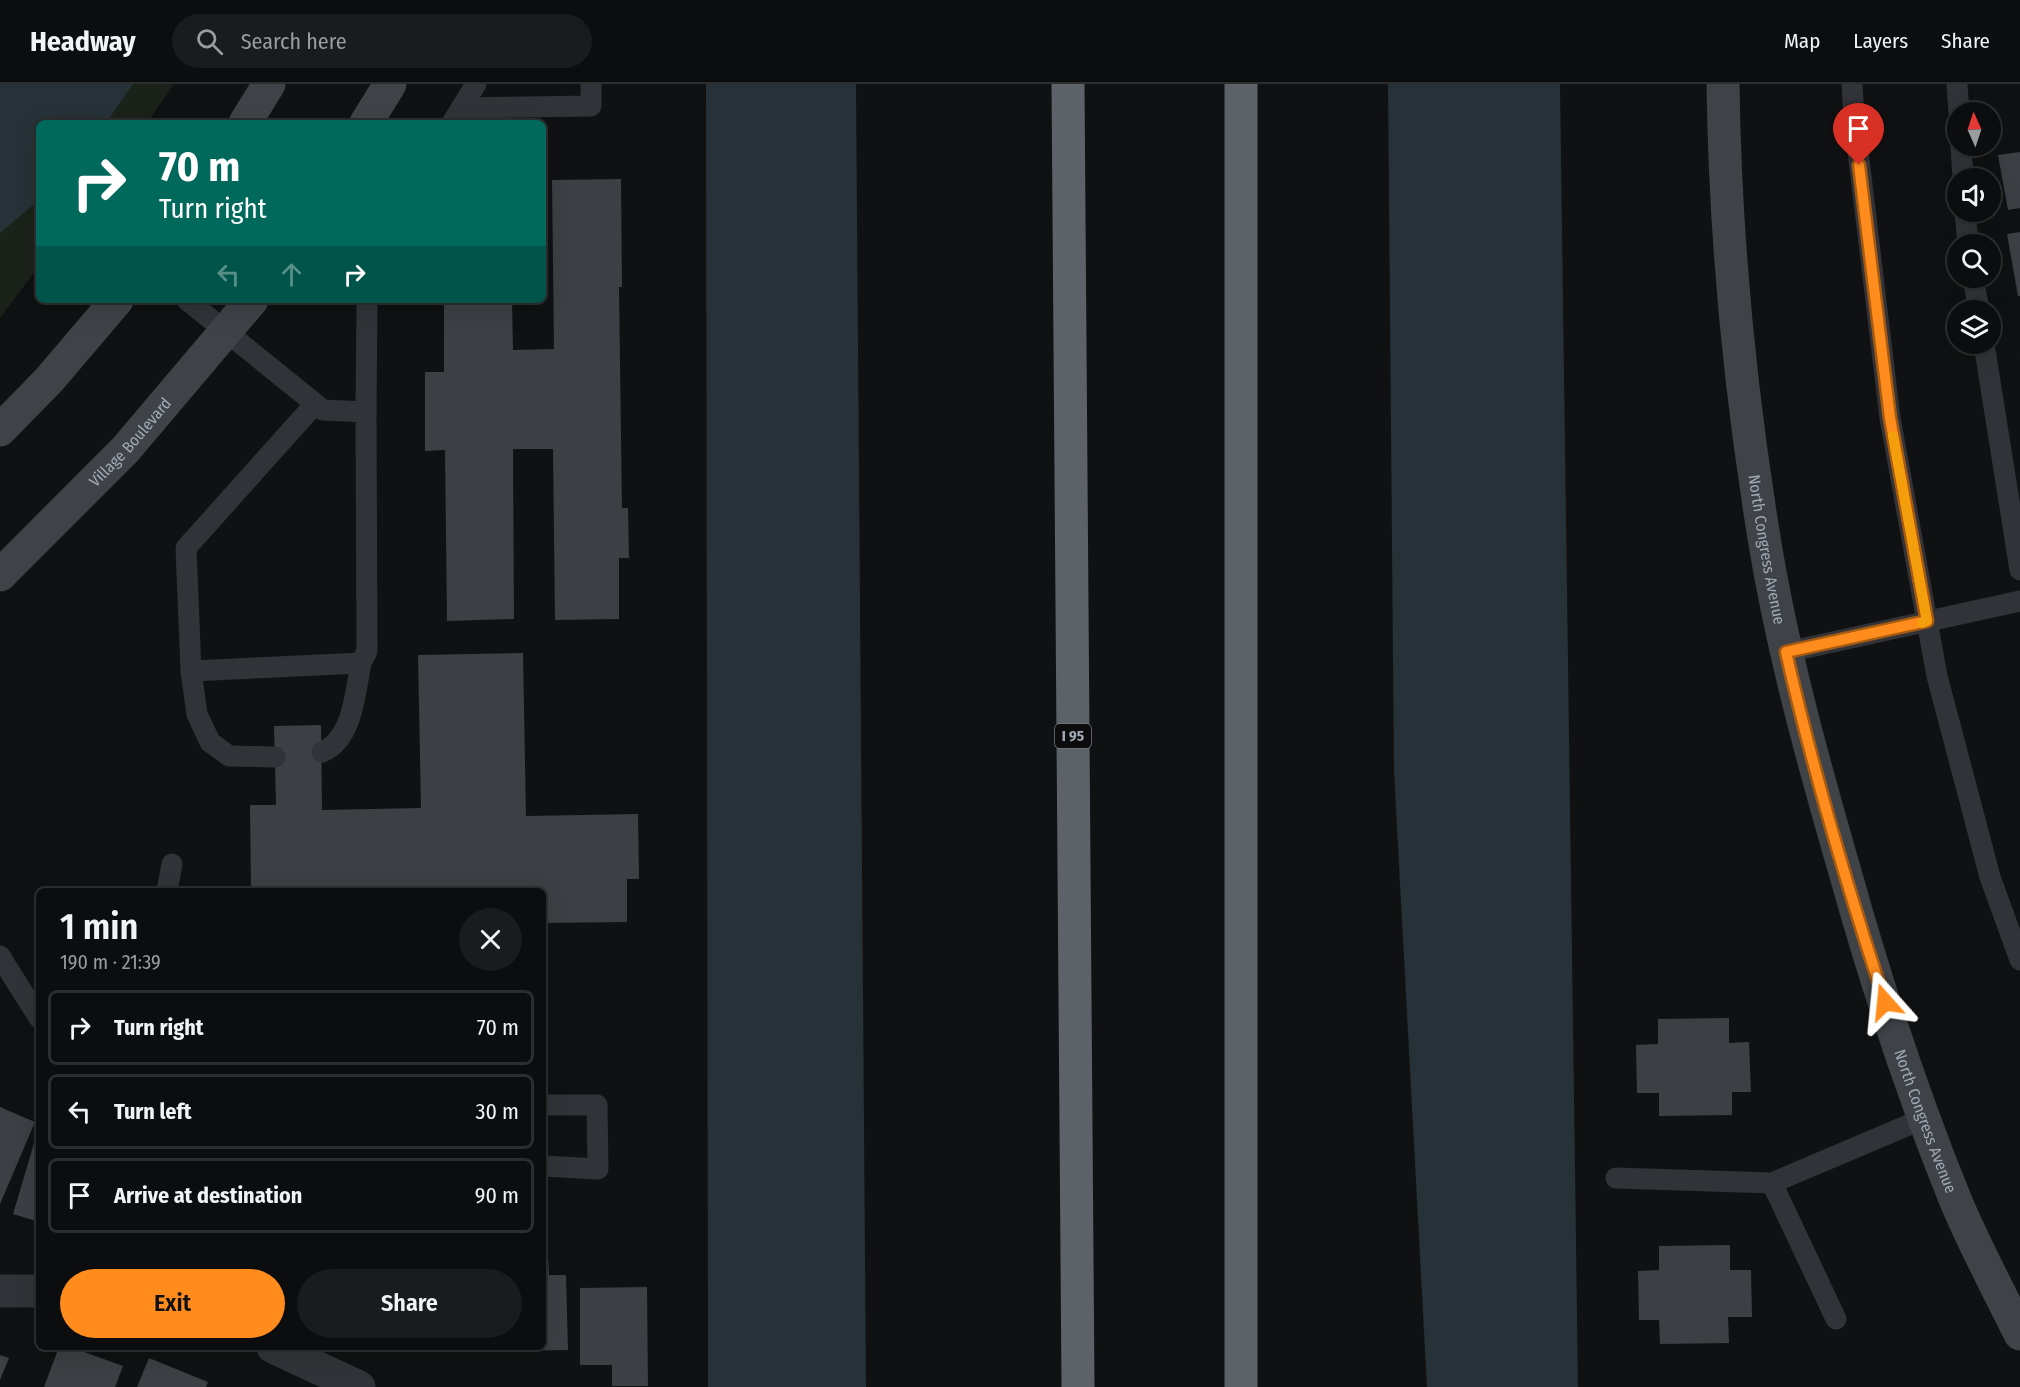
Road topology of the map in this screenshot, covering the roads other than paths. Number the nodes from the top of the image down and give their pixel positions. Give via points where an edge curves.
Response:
1 (269, 84) edge
2 (390, 84) edge
3 (476, 84) edge
4 (591, 84) edge
5 (1068, 84) edge
6 (1241, 84) edge
7 (1723, 84) edge
8 (1852, 84) edge
9 (1957, 84) edge
10 (1958, 102) edge
11 (457, 115) edge
12 (247, 120) edge
13 (368, 120) edge
14 (114, 303) edge
15 (191, 303) edge
16 (249, 303) edge
17 (367, 303) edge
18 (226, 331) junction
19 (1986, 354) edge
20 (315, 404) junction
21 (366, 412) junction
22 (0, 430) edge
23 (2020, 570) edge
24 (0, 575) edge
25 (2020, 601) edge
26 (1927, 621) junction
27 (1786, 652) junction
28 (361, 663) junction
29 (191, 670) junction
30 (321, 752) dead end
31 (275, 757) dead end
32 (172, 864) dead end
33 (168, 888) edge
34 (0, 956) edge
35 (2020, 960) edge
36 (36, 1013) edge
37 (546, 1105) edge
38 (1924, 1118) junction
39 (546, 1166) edge
40 (1616, 1178) dead end
41 (1772, 1183) junction
42 (36, 1291) edge
43 (0, 1292) edge
44 (1836, 1319) dead end
45 (2020, 1334) edge
46 (279, 1350) edge
47 (359, 1387) edge
48 (1078, 1387) edge
49 (1240, 1387) edge

1 - 12 street
2 - 13 street
3 - 11 lane
4 - 11 lane via 591,106
5 - 48 highway, I 95
6 - 49 highway
7 - 27 street, North Congress Avenue via 1724,143 1745,400 1762,526
8 - 26 lane via 1890,418
9 - 10 lane
14 - 22 street via 49,381
15 - 18 lane
16 - 18 street, Village Boulevard
17 - 21 lane
18 - 20 lane
18 - 24 street, Village Boulevard via 125,450
19 - 23 lane
20 - 21 lane via 323,410
20 - 29 lane via 186,548
21 - 28 lane via 367,651
25 - 26 lane
26 - 27 lane
26 - 35 lane via 1937,676 1990,877
27 - 38 street, North Congress Avenue via 1863,935
28 - 29 lane
28 - 30 lane via 351,718 332,748
29 - 31 lane via 197,714 210,742 229,756
32 - 33 lane
34 - 36 lane
37 - 39 lane via 597,1105 598,1169
38 - 41 lane
38 - 45 street, North Congress Avenue via 1956,1201
40 - 41 lane
41 - 44 lane
42 - 43 street
46 - 47 street

